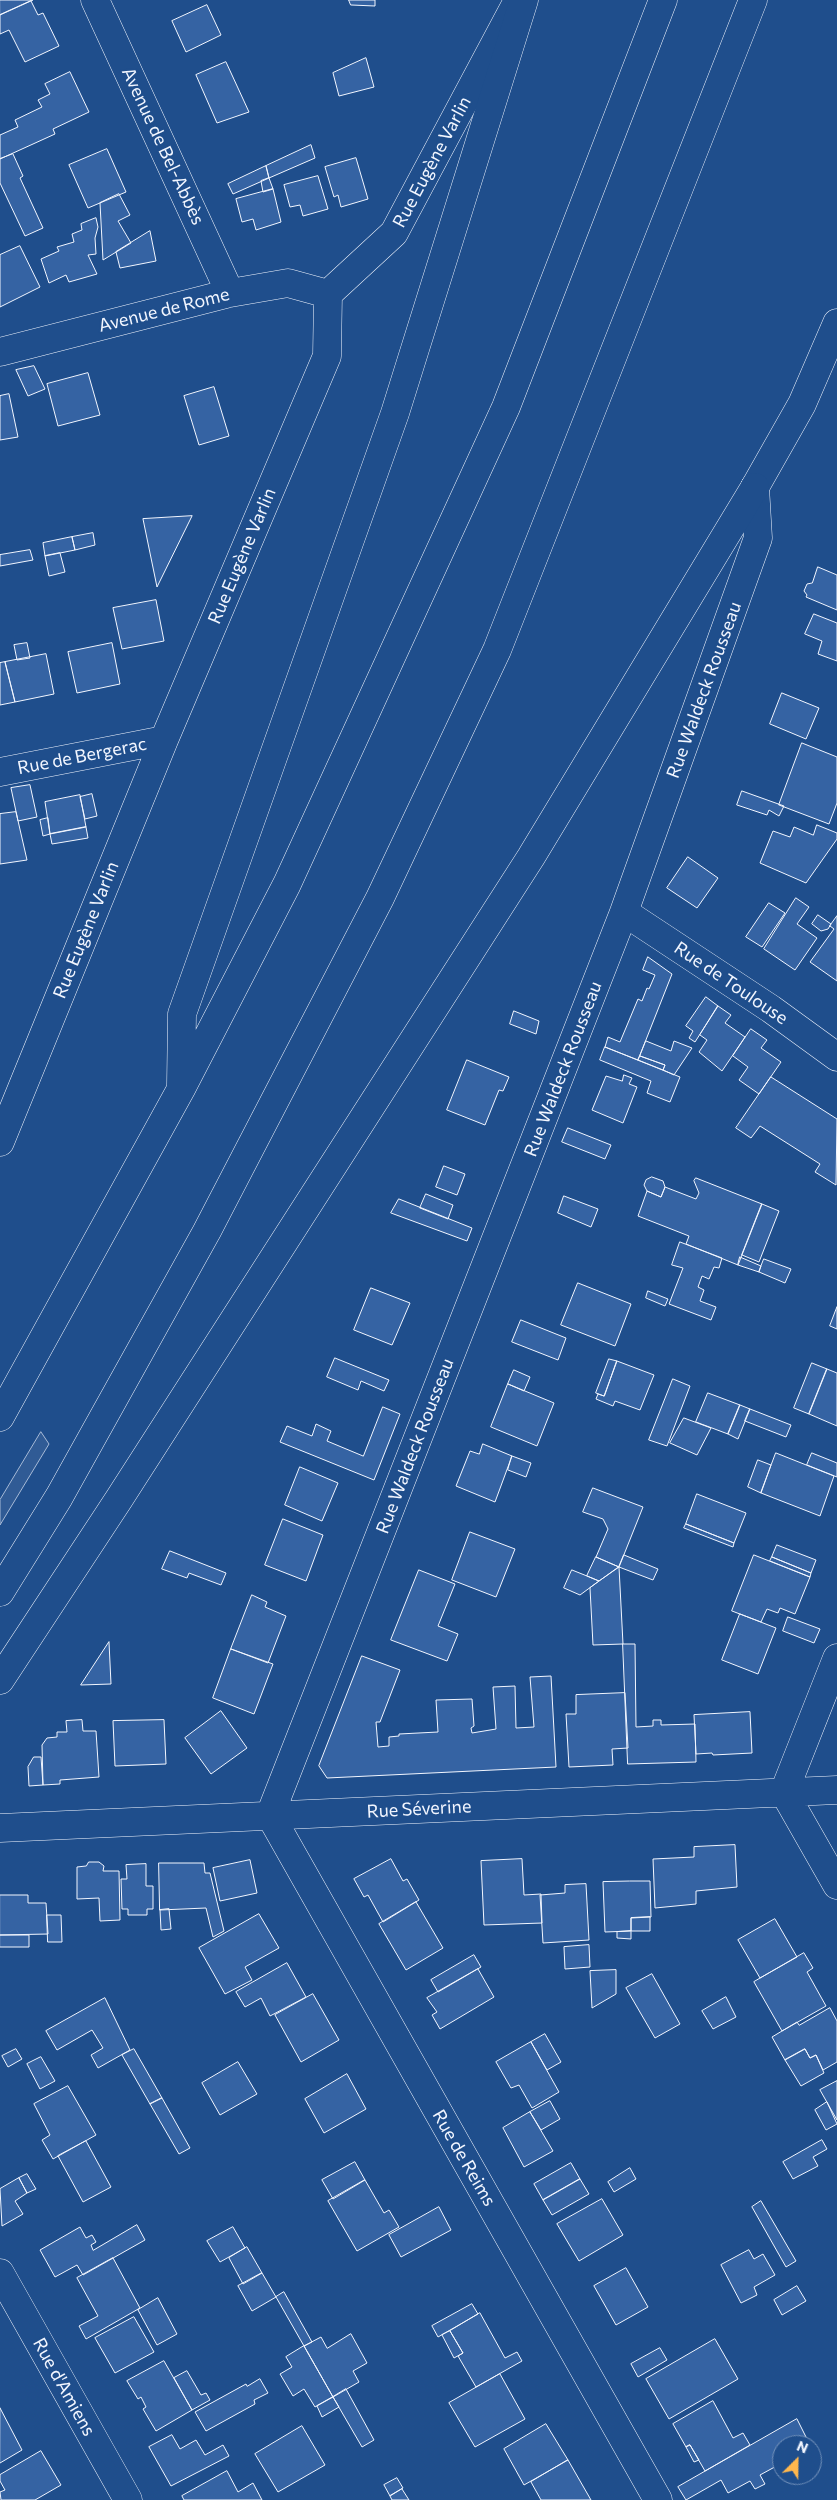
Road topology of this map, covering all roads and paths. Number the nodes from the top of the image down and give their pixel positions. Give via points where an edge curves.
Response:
1 (95, 0) edge
2 (518, 0) edge
3 (524, 0) edge
4 (663, 0) edge
5 (753, 0) edge
6 (230, 292) junction
7 (328, 294) junction
8 (837, 323) edge
9 (0, 352) edge
10 (755, 487) junction
11 (164, 740) junction
12 (0, 772) edge
13 (624, 912) junction
14 (837, 1057) edge
15 (181, 1089) junction
16 (0, 1142) edge
17 (0, 1417) edge
18 (0, 1592) edge
19 (837, 1658) edge
20 (0, 1680) edge
21 (837, 1790) edge
22 (784, 1792) junction
23 (270, 1815) junction
24 (0, 1828) edge
25 (837, 1885) edge
26 (0, 2273) edge
27 (128, 2500) edge
28 (658, 2500) edge

1 - 6 main road, Avenue de Bel-Abbès
2 - 7 main road, Rue Eugène Varlin via 394,233
3 - 15 main road via 395,413 182,1014
4 - 15 main road via 506,407 287,884
5 - 18 main road via 497,650 392,871 207,1231 58,1497
6 - 7 main road, Avenue de Rome via 288,283
6 - 9 main road, Avenue de Rome
7 - 11 main road, Rue Eugène Varlin via 327,356
8 - 10 main road via 802,404
10 - 13 main road, Rue Waldeck Rousseau via 758,538
10 - 20 main road via 530,857
11 - 12 main road, Rue de Bergerac
11 - 16 main road, Rue Eugène Varlin
13 - 14 main road, Rue de Toulouse
13 - 23 main road, Rue Waldeck Rousseau
15 - 17 main road
19 - 22 main road
21 - 22 main road, Rue Séverine
22 - 23 main road, Rue Séverine
22 - 25 main road
23 - 24 main road, Rue Séverine
23 - 28 main road, Rue de Reims
26 - 27 main road, Rue d'Amiens

